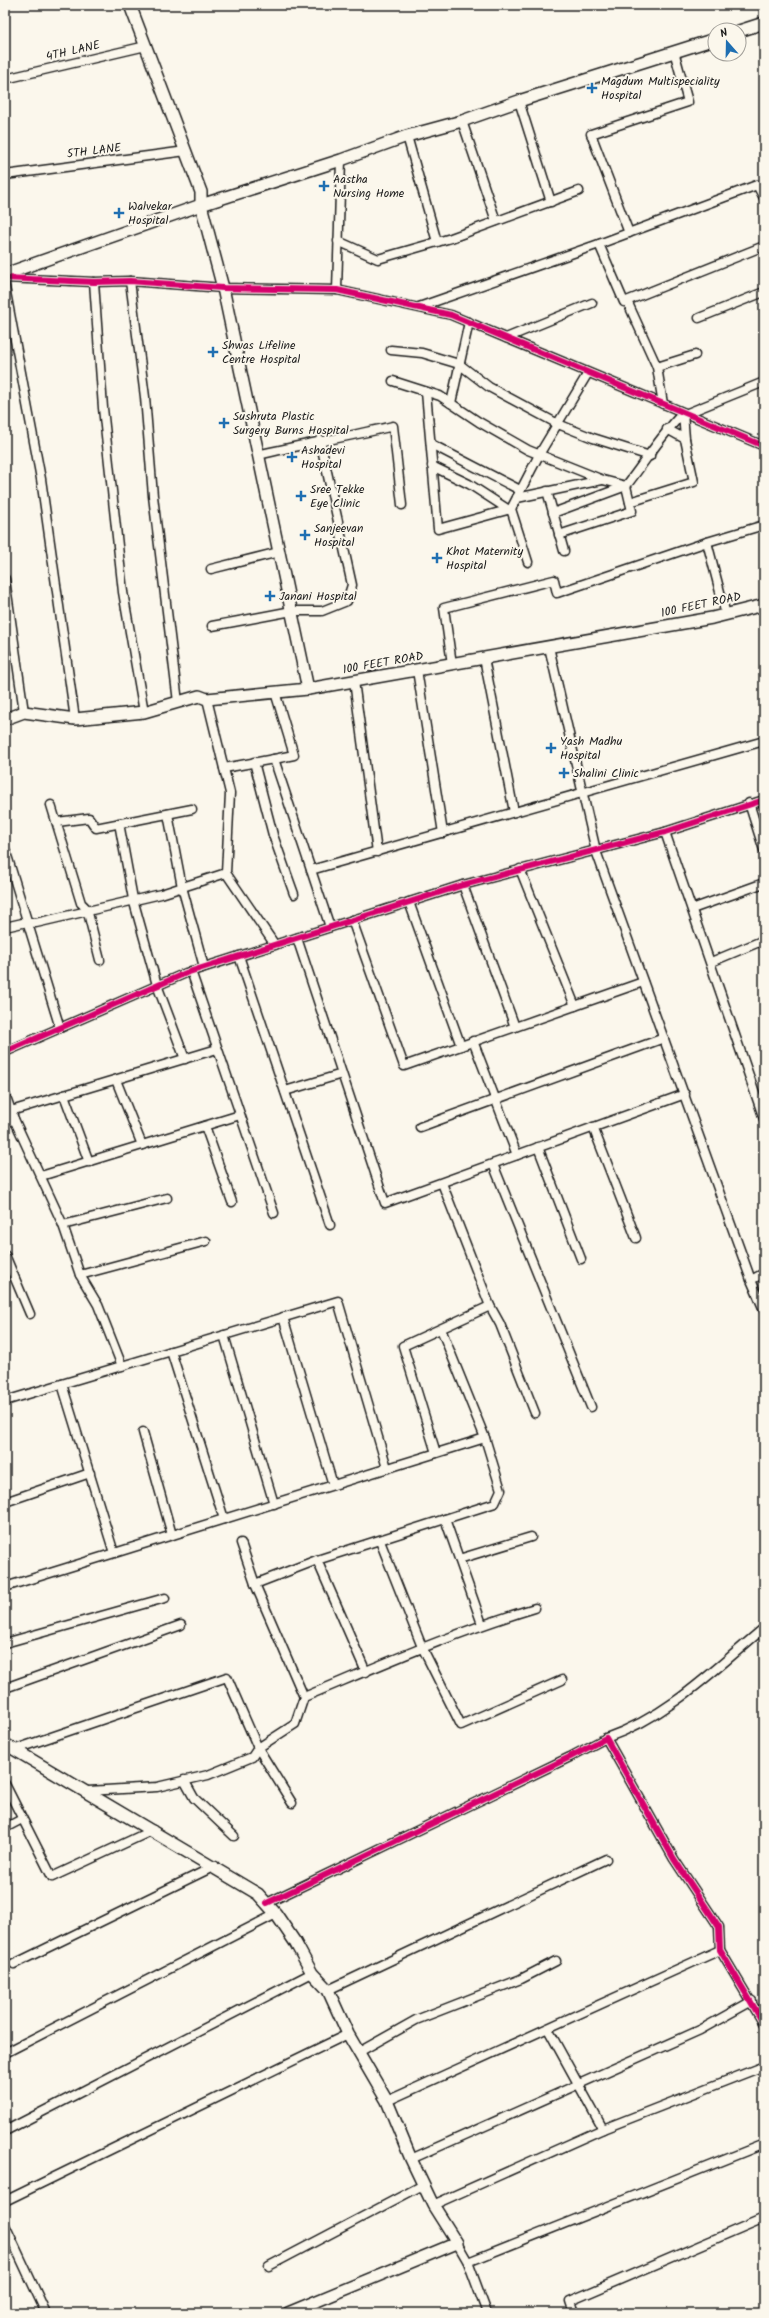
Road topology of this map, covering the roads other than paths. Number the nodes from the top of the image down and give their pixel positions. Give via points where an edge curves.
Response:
1 (131, 6) edge
2 (764, 23) edge
3 (747, 28) edge
4 (707, 41) edge
5 (146, 46) junction
6 (674, 52) junction
7 (5, 78) edge
8 (519, 101) junction
9 (462, 122) junction
10 (407, 136) junction
11 (186, 151) junction
12 (341, 160) junction
13 (5, 175) edge
14 (579, 191) dead end
15 (764, 198) edge
16 (551, 202) junction
17 (201, 206) junction
18 (496, 221) junction
19 (629, 233) junction
20 (338, 241) junction
21 (437, 242) junction
22 (599, 244) junction
23 (764, 246) edge
24 (5, 274) edge
25 (5, 278) edge
26 (130, 281) junction
27 (94, 282) junction
28 (5, 287) edge
29 (223, 288) junction
30 (337, 290) junction
31 (764, 292) edge
32 (626, 301) junction
33 (592, 303) dead end
34 (418, 307) junction
35 (699, 318) dead end
36 (469, 322) junction
37 (506, 338) junction
38 (391, 350) dead end
39 (695, 355) dead end
40 (459, 364) junction
41 (657, 367) junction
42 (588, 373) junction
43 (392, 381) dead end
44 (764, 382) edge
45 (426, 392) junction
46 (451, 403) junction
47 (663, 404) junction
48 (684, 413) junction
49 (558, 424) junction
50 (667, 429) junction
51 (685, 439) junction
52 (320, 440) junction
53 (431, 444) junction
54 (764, 446) edge
55 (540, 453) junction
56 (258, 455) junction
57 (650, 456) junction
58 (432, 466) junction
59 (603, 480) junction
60 (626, 486) junction
61 (547, 491) junction
62 (518, 494) junction
63 (630, 502) junction
64 (402, 505) dead end
65 (510, 510) junction
66 (553, 514) junction
67 (764, 525) edge
68 (559, 535) junction
69 (707, 542) junction
70 (564, 551) dead end
71 (279, 552) junction
72 (528, 562) dead end
73 (211, 569) dead end
74 (5, 579) edge
75 (764, 605) edge
76 (292, 611) junction
77 (726, 615) junction
78 (212, 626) dead end
79 (549, 647) junction
80 (484, 658) junction
81 (452, 664) junction
82 (417, 670) junction
83 (354, 681) junction
84 (308, 689) junction
85 (275, 692) junction
86 (207, 699) junction
87 (178, 702) junction
88 (24, 712) junction
89 (144, 712) junction
90 (5, 719) edge
91 (75, 719) junction
92 (764, 741) edge
93 (274, 759) junction
94 (254, 762) junction
95 (224, 768) junction
96 (581, 792) junction
97 (764, 800) edge
98 (749, 803) junction
99 (51, 805) dead end
100 (192, 809) dead end
101 (514, 812) junction
102 (168, 814) junction
103 (57, 822) junction
104 (119, 823) junction
105 (665, 832) junction
106 (443, 833) junction
107 (5, 849) edge
108 (764, 850) edge
109 (596, 851) junction
110 (377, 852) junction
111 (520, 869) junction
112 (311, 870) junction
113 (226, 873) junction
114 (764, 883) edge
115 (463, 885) junction
116 (182, 887) junction
117 (294, 894) dead end
118 (133, 899) junction
119 (409, 902) junction
120 (692, 909) junction
121 (87, 910) junction
122 (352, 920) junction
123 (27, 922) junction
124 (5, 927) edge
125 (330, 927) junction
126 (297, 938) junction
127 (764, 940) edge
128 (275, 945) junction
129 (239, 956) junction
130 (100, 960) dead end
131 (711, 962) junction
132 (204, 967) junction
133 (191, 971) junction
134 (643, 982) junction
135 (158, 985) junction
136 (575, 1006) junction
137 (515, 1027) junction
138 (60, 1028) junction
139 (664, 1038) junction
140 (473, 1041) junction
141 (461, 1046) junction
142 (217, 1049) junction
143 (5, 1052) edge
144 (185, 1059) junction
145 (342, 1074) junction
146 (116, 1080) junction
147 (286, 1091) junction
148 (5, 1094) edge
149 (684, 1094) junction
150 (64, 1095) junction
151 (495, 1099) junction
152 (13, 1115) junction
153 (240, 1115) junction
154 (764, 1119) edge
155 (5, 1123) edge
156 (205, 1126) junction
157 (420, 1127) dead end
158 (593, 1127) junction
159 (142, 1145) junction
160 (538, 1147) junction
161 (517, 1155) junction
162 (89, 1162) junction
163 (493, 1164) junction
164 (41, 1176) junction
165 (442, 1182) junction
166 (167, 1198) dead end
167 (232, 1202) dead end
168 (274, 1213) dead end
169 (330, 1224) dead end
170 (63, 1225) junction
171 (636, 1238) dead end
172 (206, 1241) dead end
173 (5, 1255) edge
174 (581, 1259) dead end
175 (764, 1273) edge
176 (80, 1275) junction
177 (750, 1280) junction
178 (490, 1306) junction
179 (764, 1310) edge
180 (30, 1314) dead end
181 (283, 1317) junction
182 (441, 1329) junction
183 (224, 1335) junction
184 (171, 1351) junction
185 (122, 1366) junction
186 (62, 1384) junction
187 (5, 1401) edge
188 (591, 1407) dead end
189 (536, 1413) dead end
190 (143, 1432) dead end
191 (485, 1438) junction
192 (436, 1453) junction
193 (388, 1468) junction
194 (90, 1474) junction
195 (334, 1485) junction
196 (5, 1502) edge
197 (274, 1504) junction
198 (224, 1519) junction
199 (445, 1520) junction
200 (172, 1535) junction
201 (531, 1537) dead end
202 (380, 1541) junction
203 (241, 1543) dead end
204 (114, 1553) junction
205 (459, 1559) junction
206 (317, 1560) junction
207 (255, 1584) junction
208 (5, 1587) edge
209 (165, 1598) dead end
210 (535, 1608) dead end
211 (482, 1624) junction
212 (181, 1625) dead end
213 (764, 1628) edge
214 (5, 1643) edge
215 (422, 1647) junction
216 (366, 1672) junction
217 (562, 1680) dead end
218 (5, 1688) edge
219 (304, 1697) junction
220 (606, 1738) junction
221 (5, 1744) edge
222 (258, 1748) junction
223 (16, 1749) junction
224 (184, 1780) junction
225 (5, 1785) edge
226 (88, 1791) junction
227 (292, 1803) dead end
228 (22, 1819) junction
229 (5, 1828) edge
230 (153, 1830) junction
231 (234, 1836) dead end
232 (606, 1859) dead end
233 (215, 1866) junction
234 (266, 1903) junction
235 (276, 1914) junction
236 (720, 1950) junction
237 (556, 1961) dead end
238 (14, 1964) dead end
239 (312, 1973) junction
240 (328, 1990) junction
241 (752, 2001) junction
242 (764, 2024) edge
243 (548, 2029) junction
244 (348, 2034) junction
245 (359, 2052) junction
246 (5, 2053) edge
247 (764, 2066) edge
248 (578, 2084) junction
249 (387, 2101) junction
250 (603, 2129) junction
251 (5, 2131) edge
252 (764, 2144) edge
253 (411, 2159) junction
254 (423, 2186) junction
255 (5, 2201) edge
256 (433, 2205) junction
257 (764, 2218) edge
258 (5, 2225) edge
259 (8, 2237) edge
260 (457, 2243) junction
261 (468, 2262) junction
262 (269, 2266) dead end
263 (46, 2313) edge
264 (288, 2313) edge
265 (487, 2313) edge
266 (574, 2313) edge

1 - 5 main road
2 - 3 main road
4 - 6 main road
5 - 7 street, 4TH LANE
5 - 11 main road
6 - 8 main road
6 - 19 street via 688,102 591,134
8 - 9 main road
8 - 16 street
9 - 10 main road
9 - 18 street
10 - 12 main road
10 - 21 street
11 - 13 street, 5TH LANE
11 - 17 main road via 201,192
12 - 17 main road
12 - 20 street
14 - 16 street
15 - 19 street via 757,185
16 - 18 street
17 - 24 main road
17 - 29 main road
18 - 21 street
19 - 22 street
20 - 21 street via 378,259
20 - 30 street
22 - 32 street via 624,302
22 - 34 street
23 - 32 street
25 - 27 street
26 - 27 street
26 - 29 street
26 - 87 street
27 - 89 street via 103,408 123,592
28 - 91 street via 41,478
29 - 30 street
29 - 56 main road
30 - 34 street
31 - 35 street
32 - 41 street
33 - 37 street
34 - 36 street
36 - 37 street
36 - 40 street
37 - 42 street
38 - 40 street via 422,353
39 - 41 street
40 - 46 street
40 - 49 street via 489,387
41 - 47 street
42 - 47 street
42 - 49 street
43 - 45 street
44 - 48 street
45 - 46 street
45 - 53 street
46 - 55 street via 528,450
47 - 48 street
48 - 50 street
48 - 51 street
48 - 54 street
49 - 55 street
49 - 57 street
50 - 51 street
50 - 57 street
51 - 63 street via 694,482
52 - 56 street
52 - 64 street via 344,438 393,426
52 - 76 street via 352,585 347,601 322,611
53 - 58 street
53 - 62 street
55 - 59 street
55 - 62 street
56 - 71 main road
57 - 60 street
58 - 65 street via 469,484
58 - 65 street via 438,529
59 - 60 street
59 - 61 street
60 - 63 street
60 - 66 street
61 - 62 street
61 - 66 street
62 - 65 street
63 - 68 street via 632,511
65 - 72 street
66 - 68 street
67 - 69 street
68 - 70 street
69 - 77 street
69 - 81 street via 557,593 554,580 444,608
71 - 73 street
71 - 76 main road
74 - 88 street
75 - 77 main road, 100 FEET ROAD
76 - 78 street
76 - 84 main road
77 - 79 main road, 100 FEET ROAD
79 - 80 main road, 100 FEET ROAD
79 - 96 street
80 - 81 main road, 100 FEET ROAD
80 - 101 street
81 - 82 main road, 100 FEET ROAD
82 - 83 main road, 100 FEET ROAD
82 - 106 street
83 - 84 main road, 100 FEET ROAD
83 - 110 street
84 - 85 main road, 100 FEET ROAD
85 - 86 main road, 100 FEET ROAD
85 - 93 street via 294,755
86 - 87 main road, 100 FEET ROAD via 199,696
86 - 95 street
87 - 89 main road, 100 FEET ROAD
88 - 90 main road, 100 FEET ROAD
88 - 91 main road, 100 FEET ROAD
89 - 91 main road, 100 FEET ROAD
92 - 96 street
93 - 94 street
93 - 112 street
94 - 95 street
94 - 117 street via 273,835
95 - 113 street via 230,793
96 - 101 street
96 - 109 street
97 - 98 street
98 - 105 street
98 - 108 street
99 - 103 street
100 - 102 street
101 - 106 street
102 - 104 street
102 - 116 street
103 - 104 street via 89,818 96,828
103 - 121 street via 80,903
104 - 118 street
105 - 109 street
105 - 120 street
106 - 110 street
107 - 123 street
109 - 111 street
109 - 134 street
110 - 112 street
111 - 115 street
111 - 136 street
112 - 125 street
113 - 116 street
113 - 128 street
114 - 120 street
115 - 119 street
115 - 137 street
116 - 118 street
116 - 132 street
118 - 121 street
118 - 135 street
119 - 122 street
119 - 141 street
120 - 131 street
121 - 123 street via 36,923
121 - 130 street
122 - 125 street
122 - 141 street via 404,1066
123 - 124 street
123 - 138 street
125 - 126 street
126 - 128 street
126 - 145 street
127 - 131 street
128 - 129 street
129 - 132 street
129 - 147 street
131 - 154 street
132 - 133 street
133 - 135 street
133 - 142 street
134 - 136 street
134 - 139 street
135 - 138 street
135 - 144 street
136 - 137 street
137 - 140 street
138 - 143 street
139 - 149 street
139 - 151 street
140 - 141 street
140 - 151 street
142 - 144 street
142 - 153 street
144 - 146 street
145 - 147 street
145 - 165 street via 384,1203
146 - 150 street
146 - 159 street
147 - 169 street
148 - 152 street
149 - 158 street
149 - 177 street
150 - 152 street
150 - 162 street
151 - 157 street
151 - 161 street
152 - 155 street
152 - 164 street
153 - 156 street
153 - 168 street
156 - 159 street
156 - 167 street
158 - 160 street
158 - 171 street
159 - 162 street
160 - 161 street
160 - 174 street
161 - 163 street
162 - 164 street
163 - 165 street
163 - 188 street
164 - 170 street
165 - 178 street
166 - 170 street
170 - 176 street
172 - 176 street
173 - 180 street
175 - 177 street
176 - 185 street via 98,1304
177 - 179 street
178 - 182 street
178 - 189 street via 500,1324
181 - 183 street
181 - 193 street via 338,1301
181 - 195 street
182 - 191 street
182 - 192 street via 402,1346
183 - 184 street
183 - 197 street
184 - 185 street
184 - 198 street
185 - 186 street
186 - 187 street
186 - 194 street
190 - 200 street
191 - 192 street
191 - 199 street via 501,1490 495,1502
192 - 193 street
193 - 195 street
194 - 196 street
194 - 204 street
195 - 197 street
197 - 198 street
198 - 200 street
199 - 202 street
199 - 205 street
200 - 204 street
201 - 205 street
202 - 206 street
202 - 215 street
203 - 207 street
204 - 208 street
205 - 211 street
206 - 207 street
206 - 216 street
207 - 219 street
209 - 214 street
210 - 211 street
211 - 215 street
212 - 218 street
213 - 220 street via 676,1703 628,1730
215 - 216 street
215 - 217 street via 462,1725
216 - 219 street
219 - 222 street via 295,1724
220 - 234 street
220 - 236 street via 674,1859 718,1927
221 - 223 main road
222 - 223 street via 228,1677
222 - 224 street via 252,1757 208,1775
222 - 227 street
223 - 226 main road
224 - 226 street via 158,1787
224 - 231 street via 194,1798
225 - 228 street
226 - 230 main road
228 - 229 street
228 - 230 street via 52,1877
230 - 233 main road
232 - 240 street
233 - 234 main road via 249,1887
233 - 238 street
234 - 235 main road
235 - 239 main road via 296,1942
235 - 246 street
236 - 241 street
236 - 243 street
237 - 245 street via 521,1979 416,2020
239 - 240 main road
239 - 251 street
240 - 244 main road
241 - 242 street
241 - 248 street via 700,2030
243 - 248 street
243 - 249 street
244 - 245 main road
244 - 255 street
245 - 249 main road
247 - 250 street
248 - 250 street
248 - 253 street
249 - 253 main road
250 - 256 street
252 - 261 street
253 - 254 main road
254 - 256 main road
254 - 262 street
256 - 260 main road
257 - 266 street via 570,2301
258 - 259 street
259 - 263 street
260 - 261 street
260 - 264 main road
261 - 265 street

